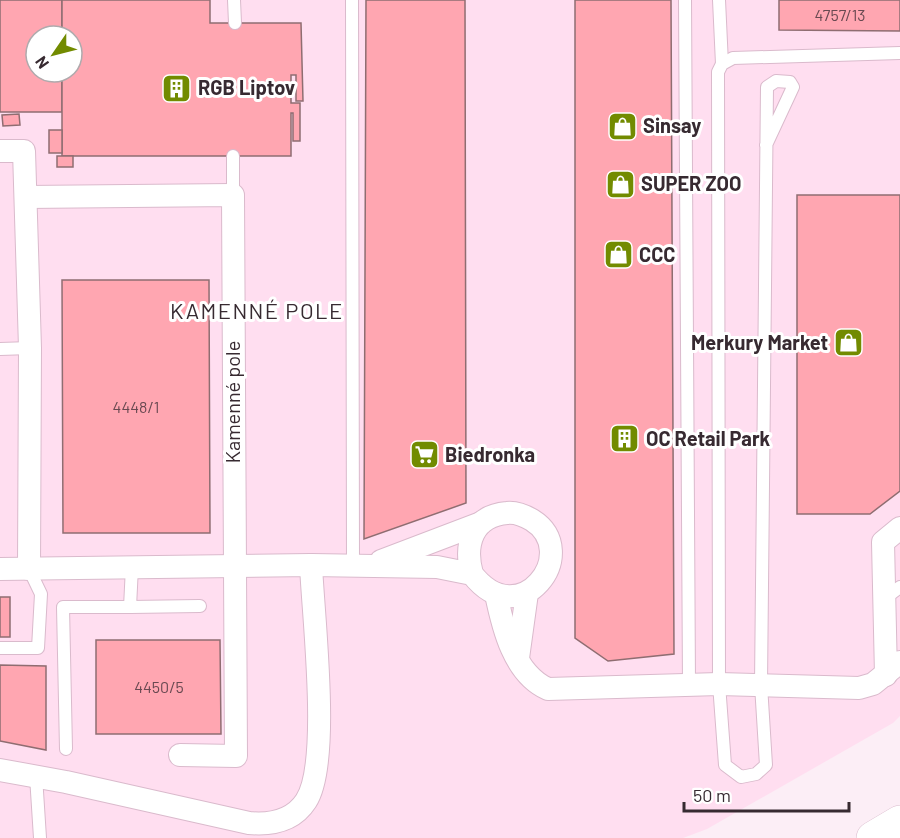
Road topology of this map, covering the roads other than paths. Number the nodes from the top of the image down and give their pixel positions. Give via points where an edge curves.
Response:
1 (234, 0) edge
2 (352, 0) edge
3 (685, 0) edge
4 (719, 0) edge
5 (235, 23) dead end
6 (900, 53) edge
7 (722, 64) junction
8 (766, 145) junction
9 (0, 151) edge
10 (233, 156) dead end
11 (233, 195) junction
12 (26, 197) junction
13 (30, 348) junction
14 (0, 349) edge
15 (481, 523) junction
16 (900, 528) edge
17 (235, 565) junction
18 (311, 565) junction
19 (361, 566) junction
20 (132, 567) junction
21 (0, 569) edge
22 (29, 569) junction
23 (472, 574) junction
24 (527, 593) junction
25 (892, 593) edge
26 (495, 594) junction
27 (200, 606) dead end
28 (130, 607) junction
29 (0, 648) edge
30 (518, 660) junction
31 (893, 669) edge
32 (719, 684) junction
33 (689, 685) junction
34 (761, 685) junction
35 (66, 748) dead end
36 (180, 755) dead end
37 (0, 771) edge
38 (36, 776) junction
39 (900, 822) edge
40 (40, 838) edge
41 (873, 838) edge

1 - 5 lane
2 - 19 lane
3 - 33 lane
4 - 7 lane
6 - 7 lane via 733,58
7 - 32 lane via 717,85
8 - 8 lane via 767,87 776,81 790,82 794,87
8 - 34 lane
9 - 12 street via 24,151
10 - 11 lane
11 - 12 street
11 - 17 street, Kamenné pole
12 - 13 street
13 - 14 lane
13 - 22 street
15 - 19 street
15 - 23 street via 470,538 467,556
15 - 24 street via 508,512 524,515 538,524 549,541 551,561 543,580
16 - 25 street via 883,542
17 - 18 street
17 - 20 street
17 - 36 street, Kamenné pole via 236,756
18 - 19 street
18 - 38 street via 318,758 311,792 297,811 273,823 249,823
19 - 23 street via 437,567
20 - 22 street
20 - 28 lane
21 - 22 street
22 - 29 lane via 41,594 38,648
23 - 26 street
24 - 26 street via 512,597
24 - 30 street
25 - 31 street
26 - 30 street via 502,625
27 - 28 lane
28 - 35 lane via 63,607
30 - 33 street via 530,677 548,689
31 - 34 street via 873,684 859,688
32 - 33 street
32 - 34 street
32 - 34 lane via 725,765 741,777 756,774 766,765
37 - 38 street
38 - 40 lane
39 - 41 main road

